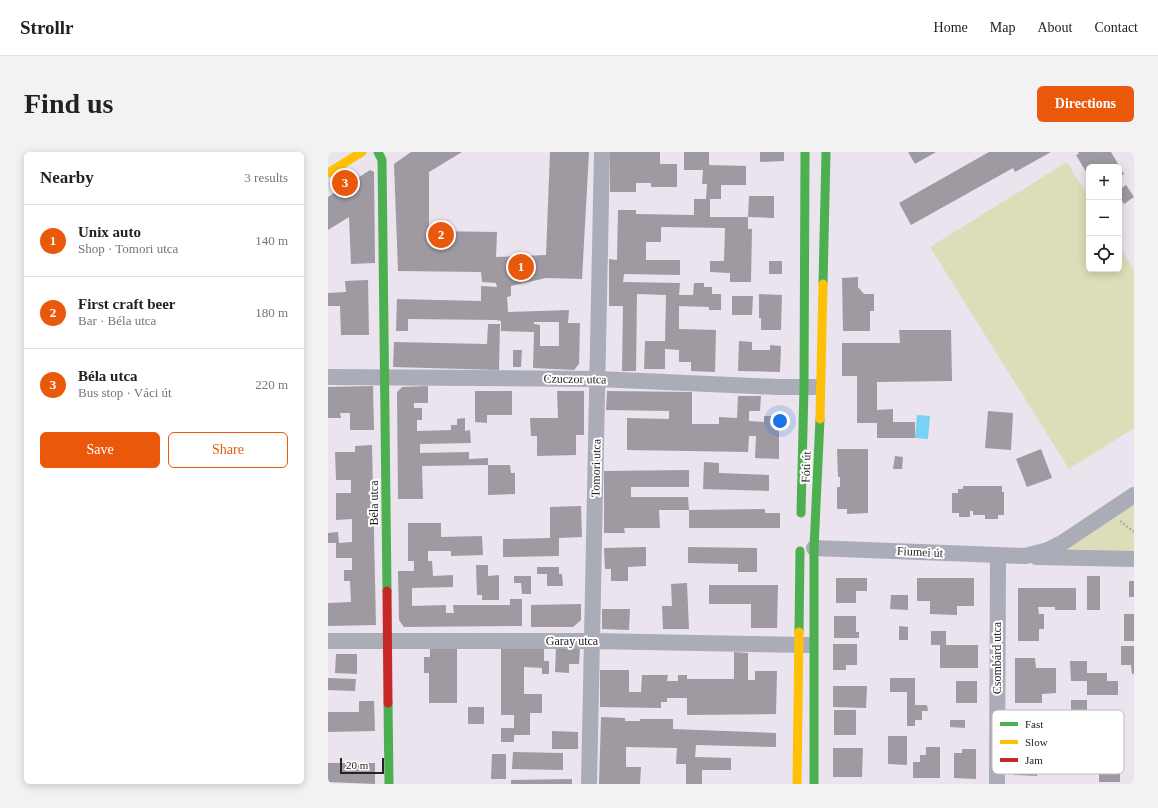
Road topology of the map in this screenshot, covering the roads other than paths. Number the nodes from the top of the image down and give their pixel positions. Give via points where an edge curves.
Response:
1 (362, 152) edge
2 (378, 152) edge
3 (602, 152) edge
4 (805, 152) edge
5 (826, 152) edge
6 (328, 173) edge
7 (328, 377) edge
8 (386, 378) junction
9 (598, 379) junction
10 (804, 387) junction
11 (821, 387) junction
12 (1134, 495) edge
13 (801, 520) dead end
14 (807, 545) junction
15 (998, 556) junction
16 (1025, 556) junction
17 (1134, 559) edge
18 (387, 640) junction
19 (328, 641) edge
20 (591, 641) junction
21 (798, 644) junction
22 (815, 645) junction
23 (997, 710) edge
24 (997, 774) edge
25 (389, 784) edge
26 (589, 784) edge
27 (797, 784) edge
28 (814, 784) edge
29 (997, 784) edge

1 - 6 street
2 - 8 street, Béla utca via 382,160
3 - 9 street, Tomori utca
4 - 10 street, Fóti út
5 - 11 street, Fóti út
7 - 8 street, Czuczor utca
8 - 9 street, Czuczor utca
8 - 18 street, Béla utca
9 - 10 street, Czuczor utca
9 - 20 street, Tomori utca
10 - 11 street, Czuczor utca
10 - 13 street, Fóti út
11 - 14 street, Fóti út
12 - 16 street, Fiumei út via 1048,550
14 - 15 street, Fiumei út
14 - 21 street, Fóti út
14 - 22 street, Fóti út
15 - 16 street, Fiumei út
15 - 23 street, Csombárd utca
16 - 17 street, Fiumei út
18 - 19 street, Garay utca
18 - 20 street, Garay utca
18 - 25 street, Béla utca
20 - 21 street, Garay utca
20 - 26 street, Tomori utca
21 - 22 street, Garay utca
21 - 27 street, Fóti út
22 - 28 street, Fóti út
24 - 29 street, Csombárd utca

